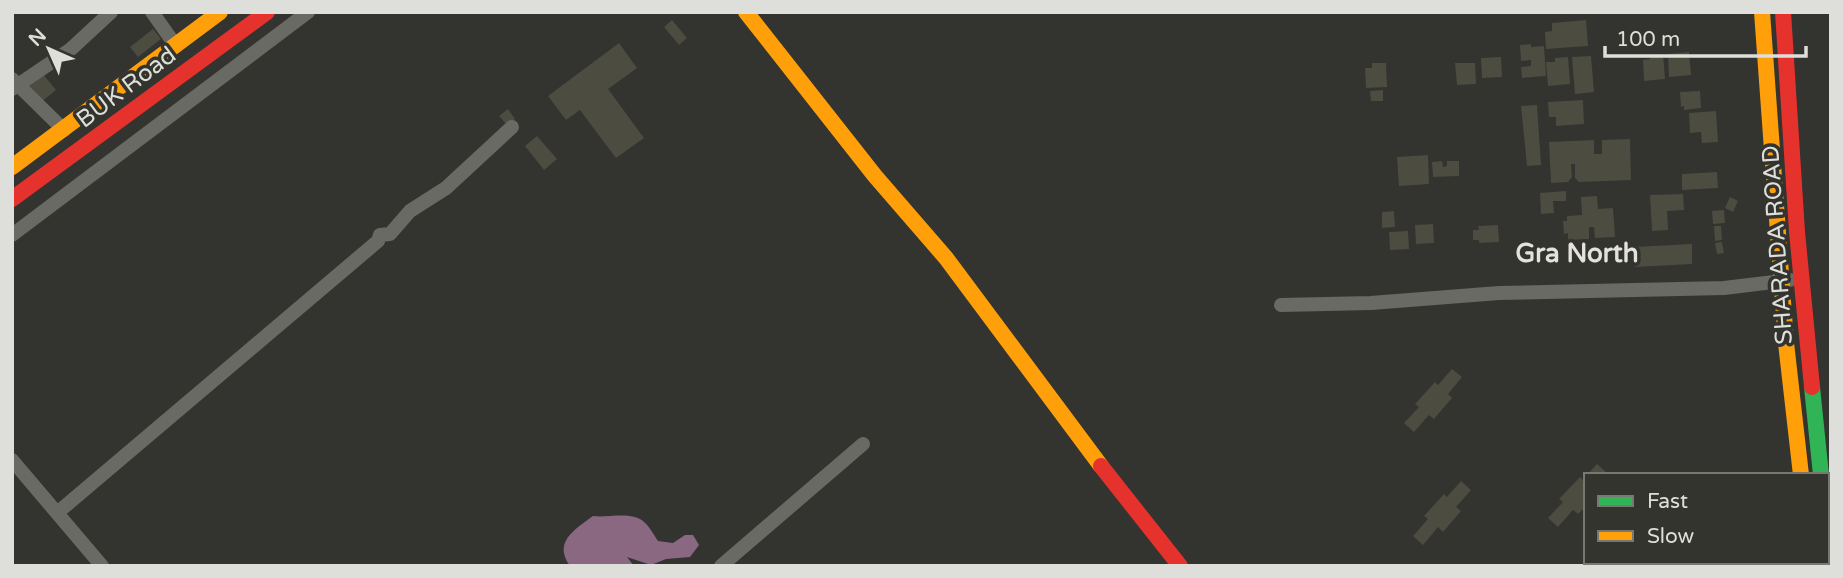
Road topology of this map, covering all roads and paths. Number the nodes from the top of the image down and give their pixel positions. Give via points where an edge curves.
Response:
1 (111, 12) edge
2 (152, 12) edge
3 (220, 12) edge
4 (267, 12) edge
5 (308, 12) edge
6 (747, 12) edge
7 (1762, 12) edge
8 (1783, 12) edge
9 (176, 46) junction
10 (14, 84) edge
11 (512, 127) dead end
12 (64, 130) junction
13 (12, 167) edge
14 (12, 199) edge
15 (12, 234) edge
16 (1802, 279) junction
17 (1782, 281) junction
18 (1281, 305) dead end
19 (863, 444) dead end
20 (12, 460) edge
21 (1801, 473) edge
22 (1821, 473) edge
23 (57, 513) junction
24 (102, 566) edge
25 (721, 566) edge
26 (1180, 566) edge

1 - 10 street via 71,49
2 - 9 street
3 - 9 main road, BUK Road
4 - 14 main road, BUK Road
5 - 15 street
6 - 26 main road via 875,176 946,258
7 - 17 main road
8 - 16 main road, SHARADA ROAD
9 - 12 main road, BUK Road
10 - 12 street
11 - 23 street via 446,188 410,211 390,234 380,234
12 - 13 main road, BUK Road
16 - 17 street
16 - 22 main road, SHARADA ROAD
17 - 18 street via 1724,288 1499,293
17 - 21 main road
19 - 25 street
20 - 23 street
23 - 24 street

